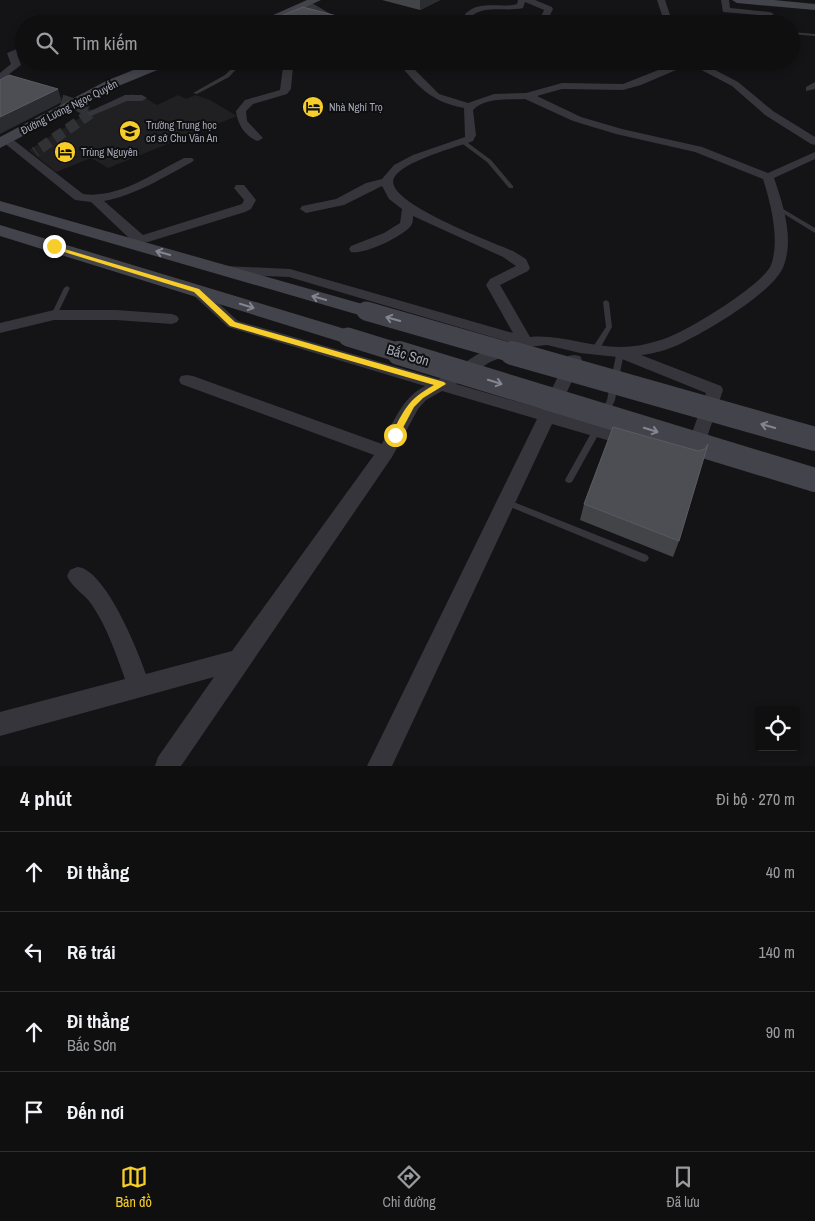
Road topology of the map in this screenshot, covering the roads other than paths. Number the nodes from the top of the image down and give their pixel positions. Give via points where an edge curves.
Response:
1 (522, 0) edge
2 (528, 0) edge
3 (661, 0) edge
4 (725, 0) edge
5 (737, 0) edge
6 (311, 2) edge
7 (812, 4) edge
8 (770, 14) dead end
9 (280, 15) edge
10 (330, 15) edge
11 (469, 15) edge
12 (548, 15) edge
13 (666, 15) edge
14 (800, 33) edge
15 (815, 35) edge
16 (15, 66) edge
17 (146, 70) edge
18 (233, 70) edge
19 (284, 70) edge
20 (409, 70) edge
21 (669, 70) edge
22 (708, 70) edge
23 (0, 78) edge
24 (195, 93) dead end
25 (526, 96) junction
26 (142, 98) dead end
27 (469, 106) junction
28 (91, 113) dead end
29 (258, 138) dead end
30 (3, 142) edge
31 (462, 142) junction
32 (815, 142) edge
33 (815, 155) edge
34 (188, 160) dead end
35 (768, 177) junction
36 (387, 181) junction
37 (511, 187) dead end
38 (240, 188) dead end
39 (94, 200) junction
40 (0, 206) edge
41 (408, 207) junction
42 (778, 208) junction
43 (306, 209) dead end
44 (0, 230) edge
45 (815, 231) edge
46 (356, 249) dead end
47 (222, 270) junction
48 (67, 288) dead end
49 (196, 290) junction
50 (606, 302) dead end
51 (54, 315) junction
52 (172, 319) dead end
53 (0, 328) edge
54 (524, 342) junction
55 (588, 349) junction
56 (620, 352) junction
57 (187, 380) dead end
58 (442, 384) junction
59 (547, 417) junction
60 (596, 431) junction
61 (815, 439) edge
62 (648, 446) edge
63 (386, 452) junction
64 (675, 454) edge
65 (569, 480) dead end
66 (815, 480) edge
67 (506, 502) junction
68 (644, 558) dead end
69 (77, 576) dead end
70 (239, 660) junction
71 (139, 687) junction
72 (0, 724) edge
73 (167, 766) edge
74 (379, 766) edge

1 - 11 street via 520,6 514,8 480,7
2 - 12 street via 547,7
3 - 13 street
4 - 8 street via 726,10
5 - 7 main road
6 - 9 main road
6 - 10 street
14 - 15 lane
16 - 23 street
17 - 30 main road, Đường Lương Ngọc Quyến via 111,84
18 - 24 lane
19 - 29 street via 284,92 249,102 241,111 242,122
20 - 27 street via 439,100
21 - 25 street via 623,87 562,86
22 - 32 street via 735,84 770,113
25 - 27 street via 494,97
25 - 35 street via 576,119 698,149
26 - 28 street via 125,98
27 - 31 street via 470,137
30 - 39 street via 24,151 78,197
31 - 36 street via 409,161
31 - 37 lane via 489,161
33 - 35 street
34 - 39 street via 152,179
35 - 42 street
36 - 41 street via 393,195
36 - 43 street via 340,202
38 - 39 street via 250,200 247,206 143,239 135,236
47 -> 40 main road
41 - 46 street via 406,224 402,228
41 - 54 street via 521,262 523,268 493,285
42 - 45 lane
42 - 56 street via 782,252 777,267 762,286 676,340 661,346
44 - 49 main road, Bắc Sơn
47 - 54 street via 290,273
61 -> 47 main road, bridge
48 - 51 lane
49 - 58 street via 232,324
49 -> 66 main road, Bắc Sơn, bridge
50 - 55 lane via 609,327
51 - 52 street
51 - 53 street
54 - 55 street via 547,340
54 - 58 street via 484,358
55 - 56 street
55 - 59 street
56 - 60 lane via 611,400
56 - 64 street via 715,390 692,459
57 - 63 street
58 - 59 street
58 - 63 street via 411,405
59 - 60 street
59 - 67 street
60 - 62 street
60 - 65 lane
63 - 70 street
67 - 68 lane
67 - 74 street
69 - 71 street via 101,600 125,647
70 - 71 street
70 - 73 street
71 - 72 street

